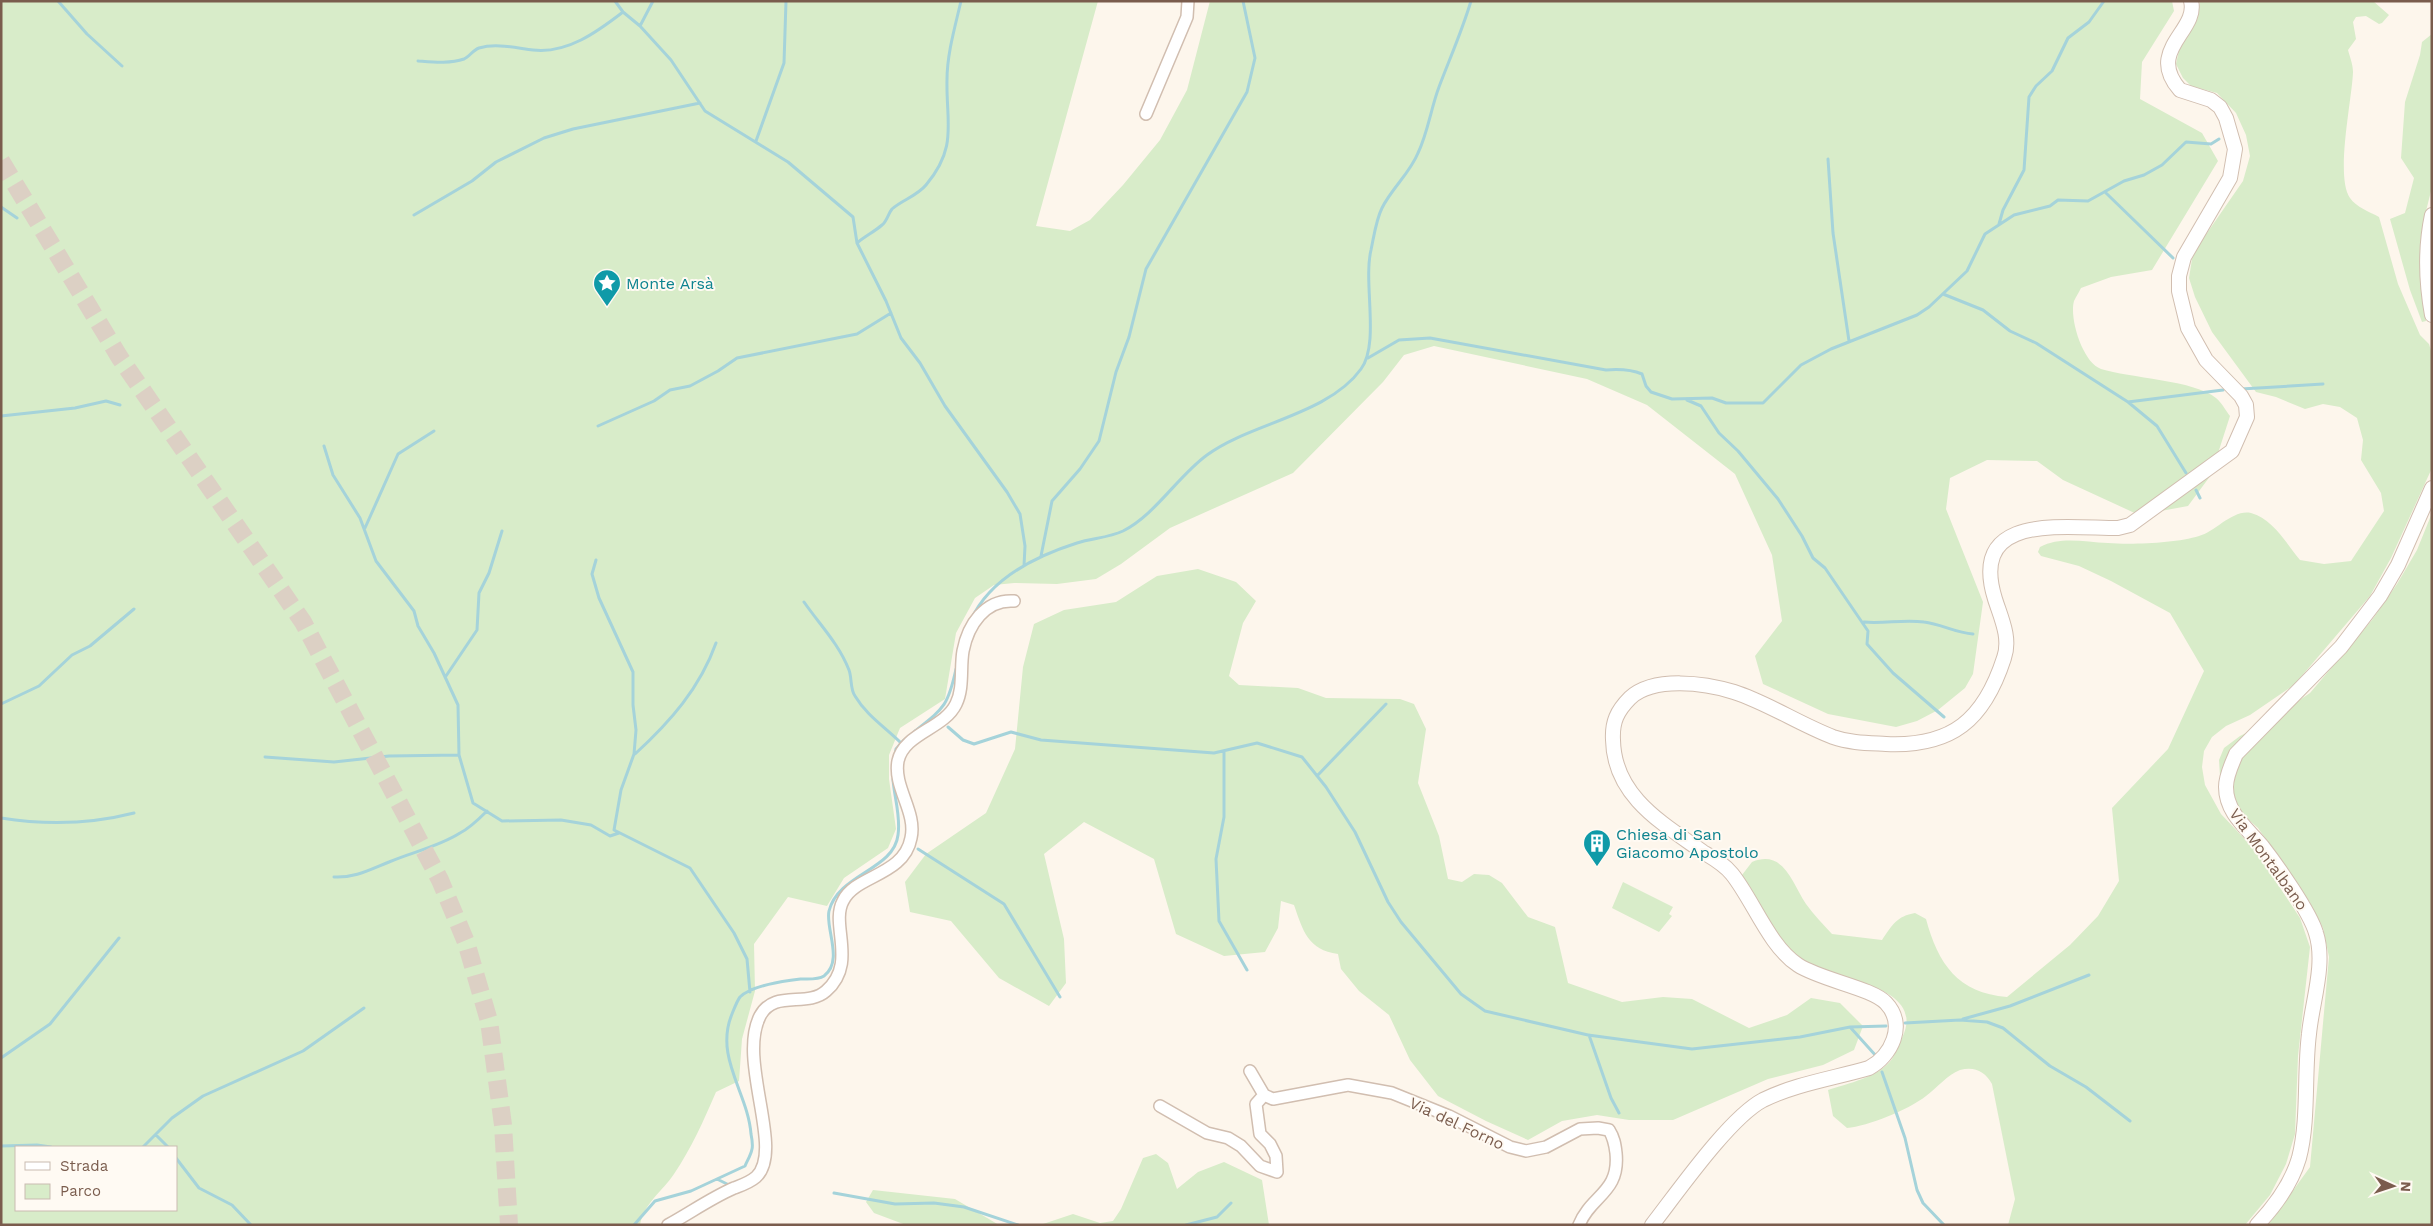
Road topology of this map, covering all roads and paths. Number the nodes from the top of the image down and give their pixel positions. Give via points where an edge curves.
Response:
1 (1188, 1) edge
2 (2192, 1) edge
3 (1146, 114) dead end
4 (2432, 216) edge
5 (2432, 314) edge
6 (2432, 488) edge
7 (1014, 601) dead end
8 (1250, 1071) dead end
9 (1264, 1095) junction
10 (1160, 1106) dead end
11 (668, 1225) edge
12 (1579, 1225) edge
13 (1652, 1225) edge
14 (2257, 1225) edge

1 - 3 street via 1187,17
2 - 13 street via 2190,17 2171,49 2172,79 2180,90 2211,100 2220,107 2235,150 2230,178 2184,257 2179,291 2188,328 2206,360 2242,396 2246,405 2247,417 2232,451 2130,525 2026,530 2003,540 1993,557 1991,586 2006,636 2006,652 1993,688 1976,712 1953,734 1928,743 1908,745 1857,743 1834,738 1733,692 1674,683 1644,688 1617,713 1614,754 1630,794 1649,814 1726,868 1768,932 1795,963 1822,978 1880,999 1890,1009 1896,1026 1891,1047 1878,1063 1778,1094 1746,1113
4 - 5 street via 2427,247
6 - 14 street, Via Montalbano via 2398,565 2380,596 2341,647 2300,692 2236,754 2229,773 2226,787 2229,806 2262,846 2308,914 2319,947 2299,1157 2294,1172
7 - 11 street via 995,604 976,618 962,652 956,705 900,755 898,769 911,817 912,837 908,849 894,865 850,891 843,900 839,916 842,956 833,982 820,996 772,1002 764,1008 758,1020 753,1049 766,1139 762,1170 746,1184
8 - 9 street
9 - 10 street via 1256,1104 1260,1134 1276,1156 1277,1172 1260,1166 1241,1146 1228,1138 1207,1133
9 - 12 street, Via del Forno via 1273,1099 1291,1097 1348,1085 1392,1093 1449,1116 1510,1148 1526,1151 1546,1147 1580,1130 1609,1130 1614,1138 1616,1172 1609,1188

